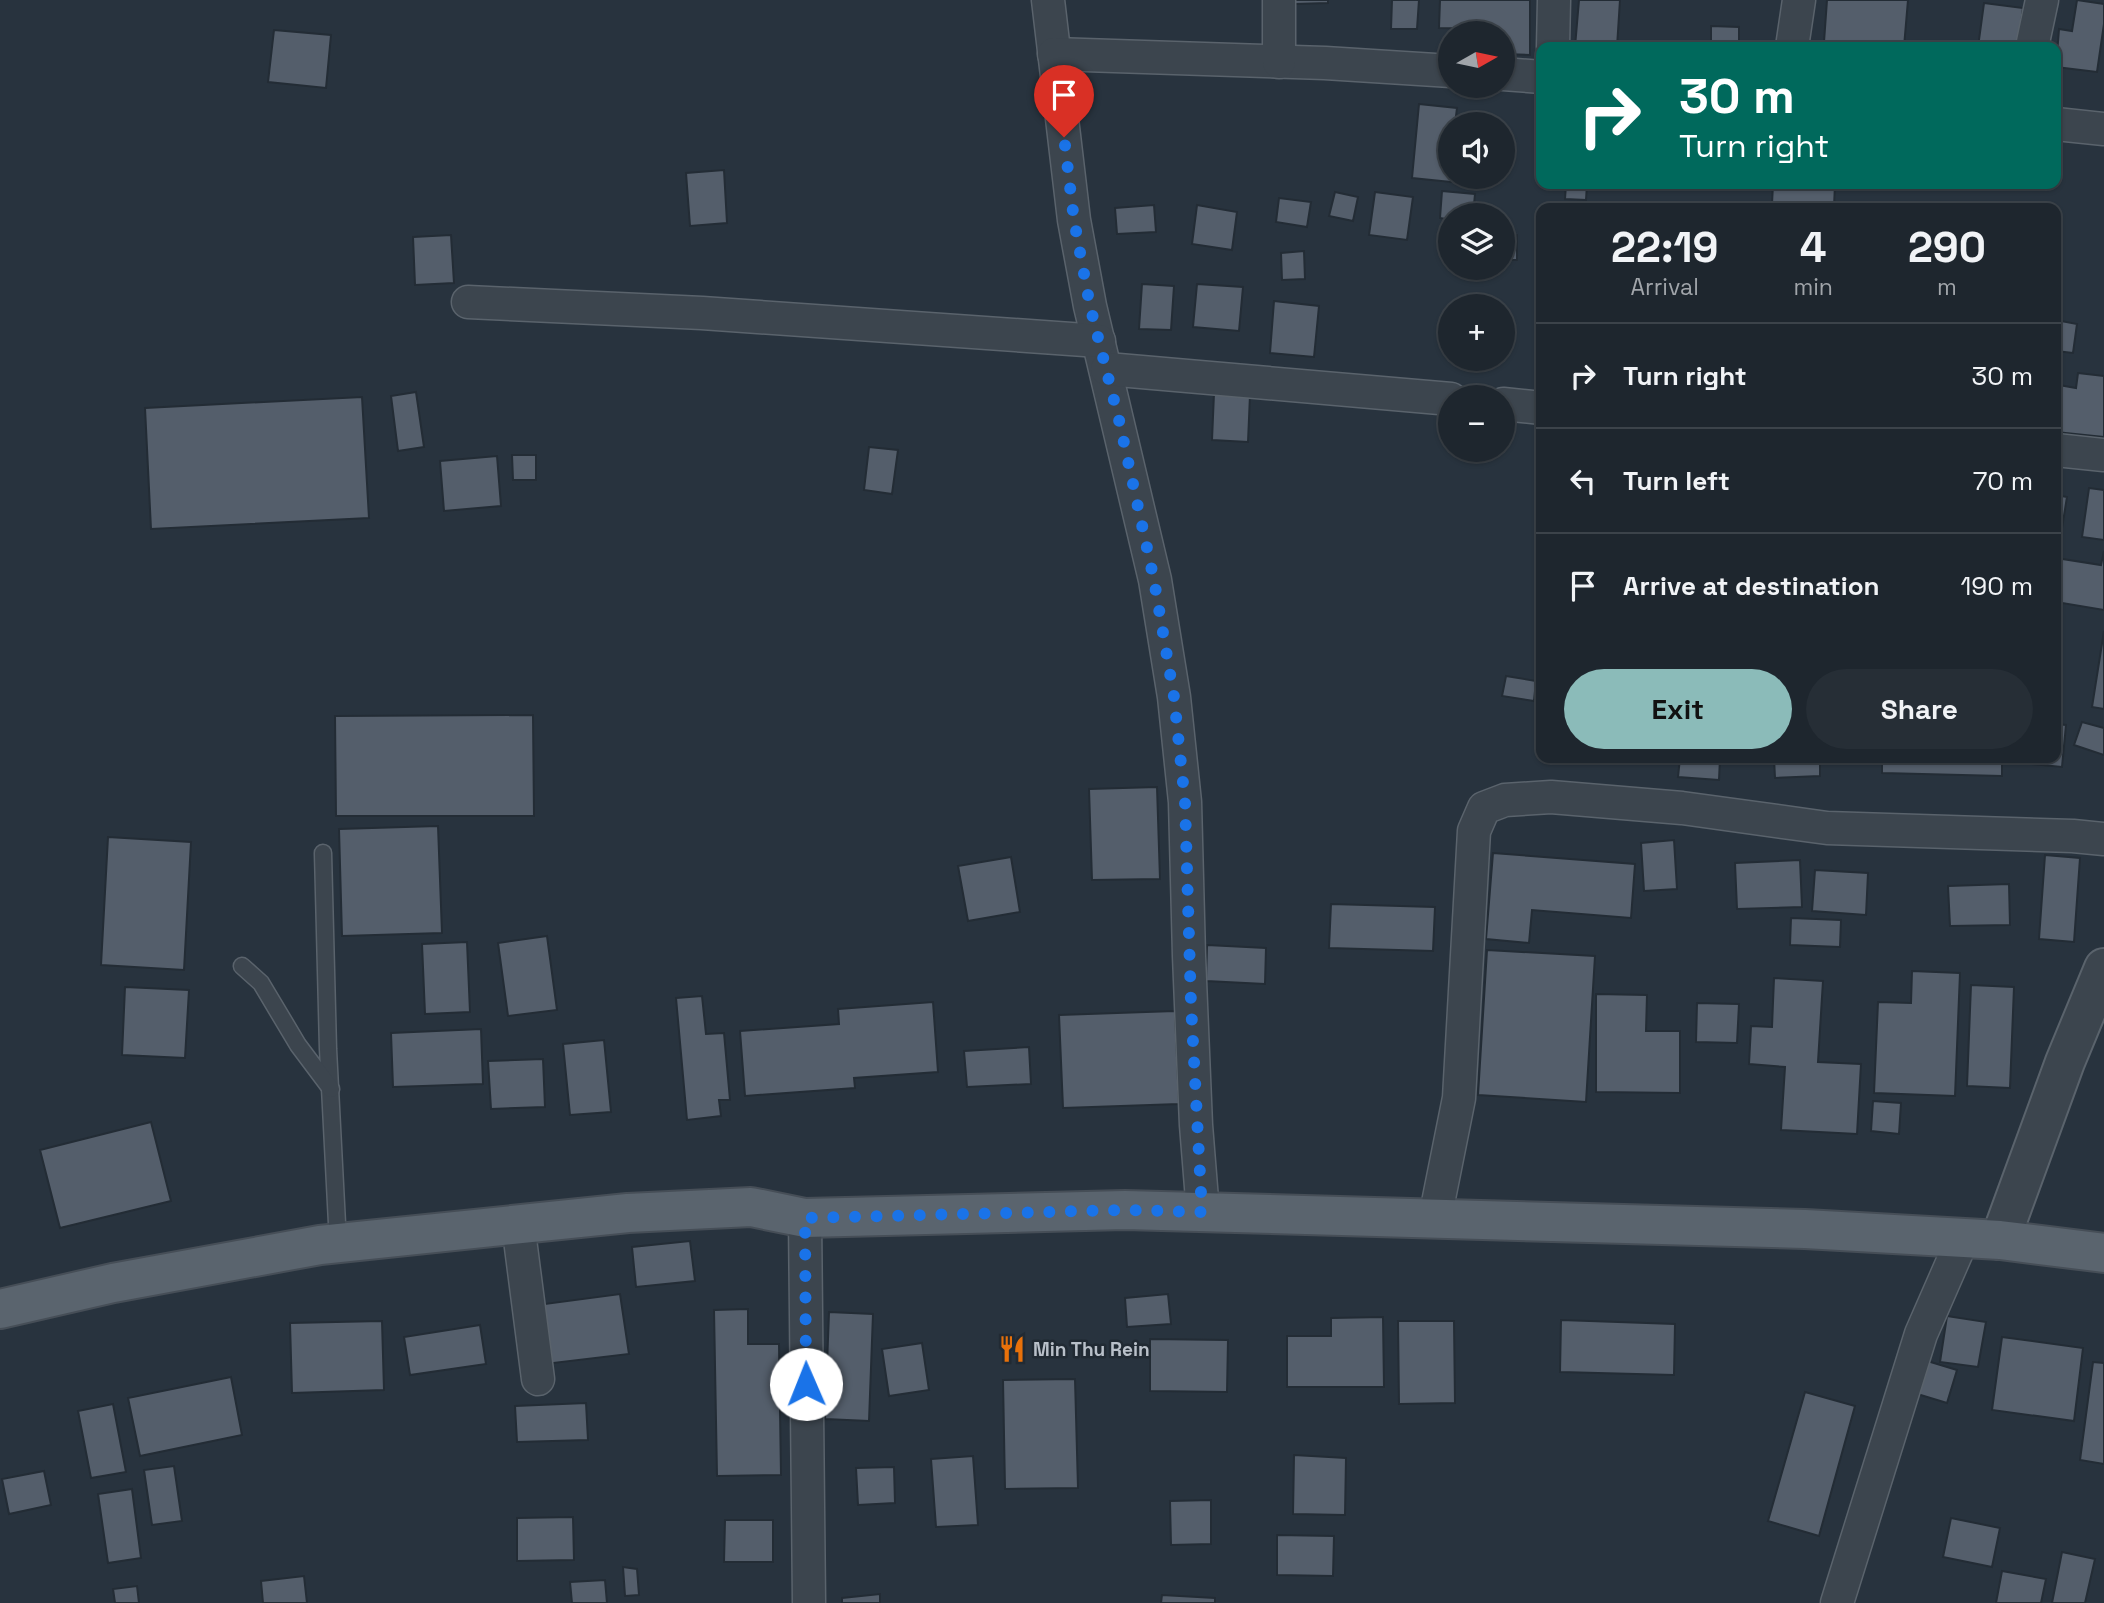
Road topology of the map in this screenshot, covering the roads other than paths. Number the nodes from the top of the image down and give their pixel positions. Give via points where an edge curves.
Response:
1 (1048, 0) edge
2 (1279, 0) edge
3 (1554, 0) edge
4 (1799, 0) edge
5 (2042, 0) edge
6 (1553, 42) edge
7 (1793, 42) edge
8 (2033, 42) edge
9 (1054, 54) junction
10 (1279, 62) junction
11 (1438, 70) edge
12 (1516, 75) edge
13 (1536, 77) edge
14 (2061, 125) edge
15 (2104, 129) edge
16 (468, 302) dead end
17 (1103, 355) junction
18 (1438, 397) edge
19 (1515, 405) edge
20 (1536, 407) edge
21 (2061, 451) edge
22 (2104, 455) edge
23 (2104, 839) edge
24 (323, 853) dead end
25 (242, 966) dead end
26 (2104, 968) edge
27 (331, 1089) junction
28 (1202, 1212) junction
29 (805, 1218) junction
30 (1434, 1218) junction
31 (517, 1224) junction
32 (1963, 1238) junction
33 (2000, 1240) junction
34 (338, 1243) junction
35 (2104, 1253) edge
36 (0, 1309) edge
37 (538, 1379) dead end
38 (809, 1603) edge
39 (1837, 1603) edge

1 - 9 street
2 - 10 street
3 - 6 street
4 - 7 street
5 - 8 street
9 - 10 street
9 - 17 street via 1074,220
10 - 11 street
12 - 13 street
14 - 15 street
16 - 17 street via 702,313
17 - 18 street
17 - 28 street via 1154,580 1174,697 1185,802
19 - 20 street
21 - 22 street
23 - 30 street via 1827,828 1682,808 1551,797 1505,800 1484,808 1474,831 1459,1098
24 - 27 lane
25 - 27 lane via 261,983
26 - 33 street
27 - 34 lane
28 - 29 main road
28 - 30 main road
29 - 31 main road via 751,1207
29 - 38 street
30 - 32 main road
31 - 34 main road
31 - 37 street
32 - 33 main road
32 - 39 street via 1921,1334
33 - 35 main road
34 - 36 main road via 113,1283

